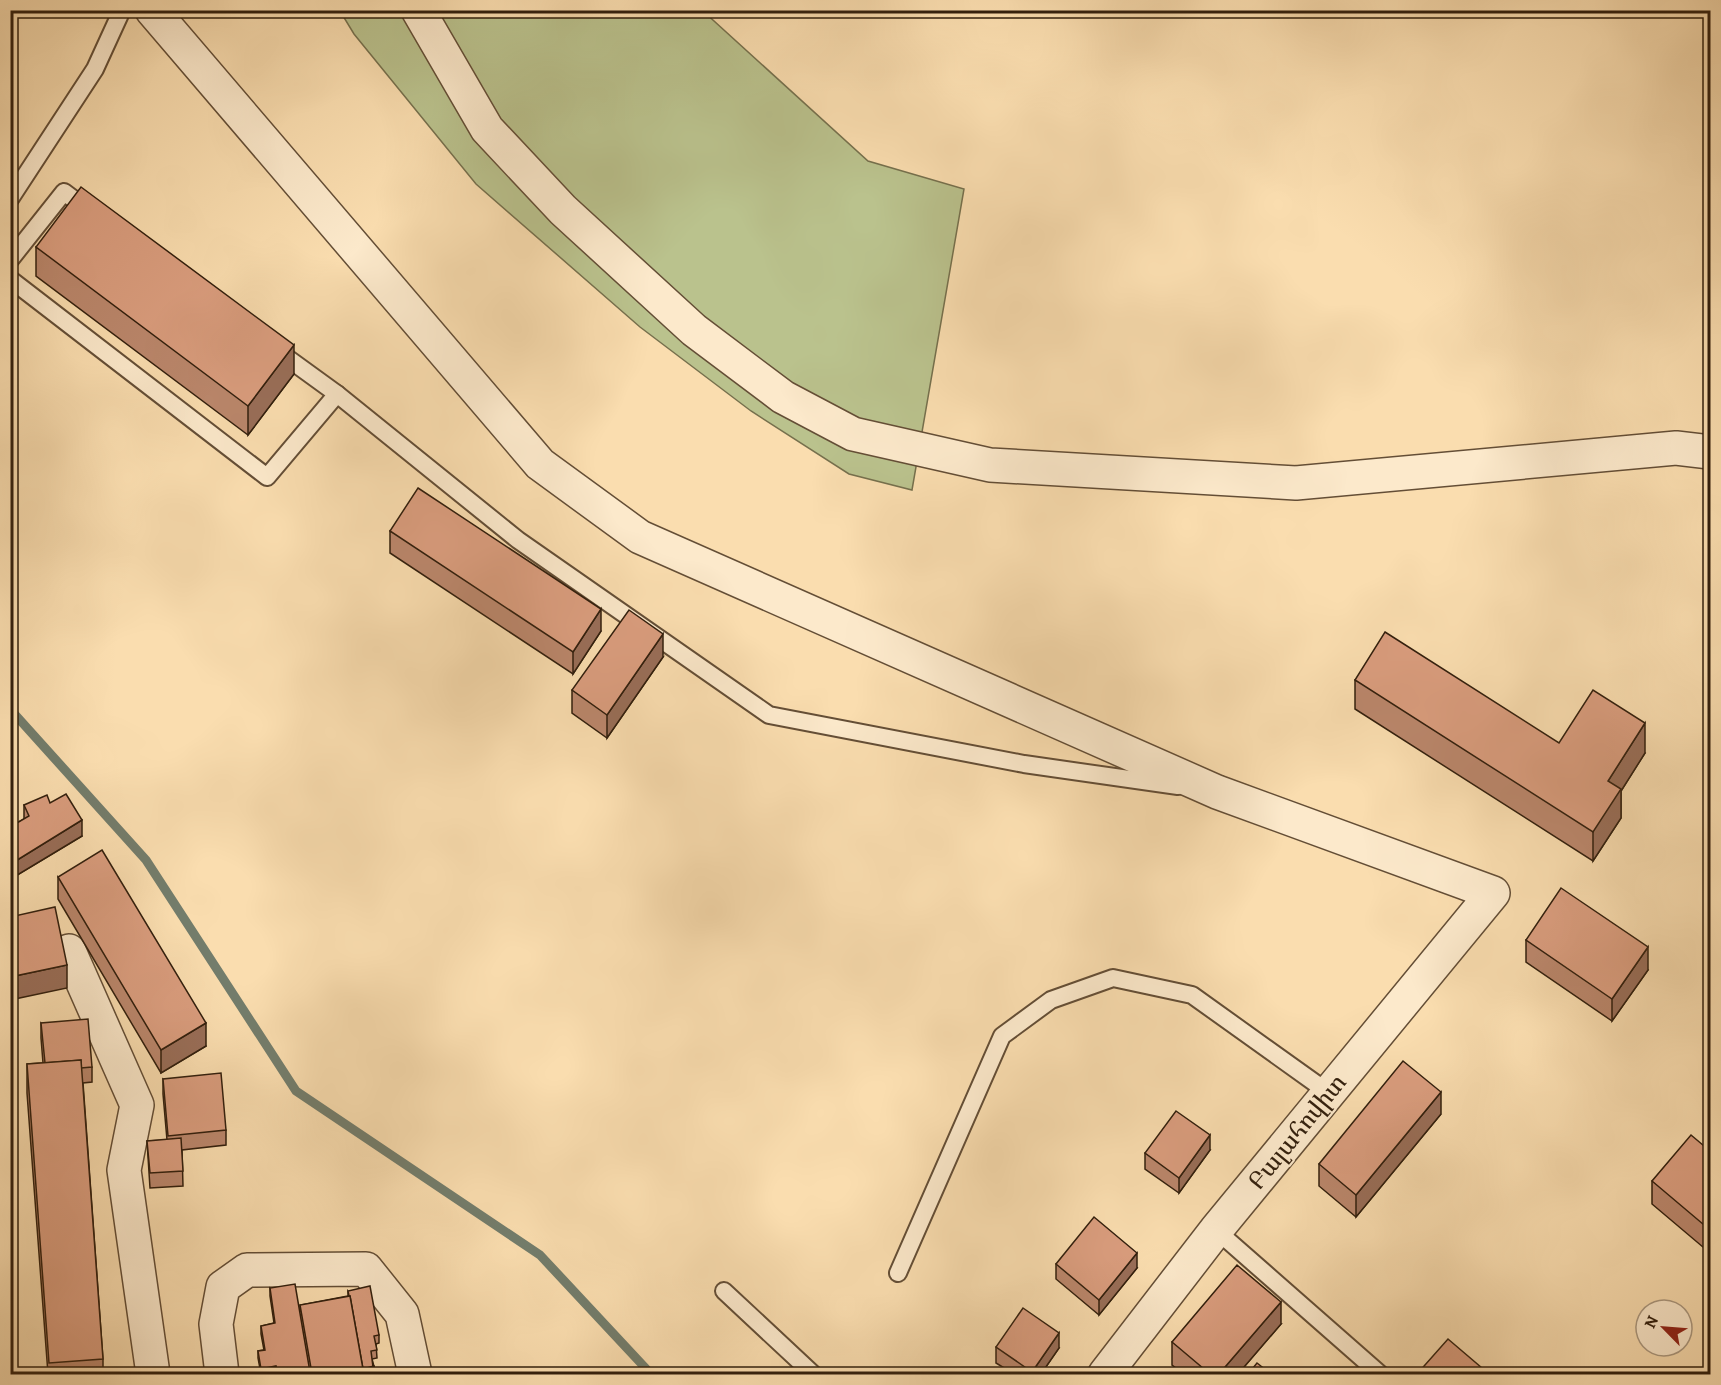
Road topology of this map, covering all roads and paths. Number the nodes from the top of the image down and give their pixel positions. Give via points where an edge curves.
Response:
1 (122, 10) edge
2 (152, 10) edge
3 (418, 10) edge
4 (10, 199) edge
5 (102, 220) edge
6 (10, 260) edge
7 (10, 279) edge
8 (261, 338) edge
9 (337, 394) junction
10 (1710, 452) edge
11 (1217, 792) junction
12 (69, 951) dead end
13 (1329, 1093) junction
14 (1216, 1230) junction
15 (898, 1274) dead end
16 (724, 1291) dead end
17 (153, 1374) edge
18 (222, 1374) edge
19 (415, 1374) edge
20 (813, 1374) edge
21 (1105, 1374) edge
22 (1380, 1374) edge

1 - 4 lane via 95,69
2 - 11 street via 540,464 631,531
3 - 10 street via 487,129 564,210 694,330 783,397 853,434 990,465 1296,483 1676,448
5 - 6 lane via 64,192
7 - 9 lane via 267,477
8 - 9 lane
9 - 11 lane via 518,540 769,715 1024,764
11 - 13 street, Բալահովիտ via 1493,893
12 - 17 street via 137,1105 124,1170
13 - 14 street, Բալահովիտ
13 - 15 lane via 1192,994 1113,978 1051,1000 1002,1036
14 - 21 street, Բալահովիտ
14 - 22 lane
16 - 20 lane
18 - 19 street via 216,1324 223,1287 247,1270 366,1269 402,1314

